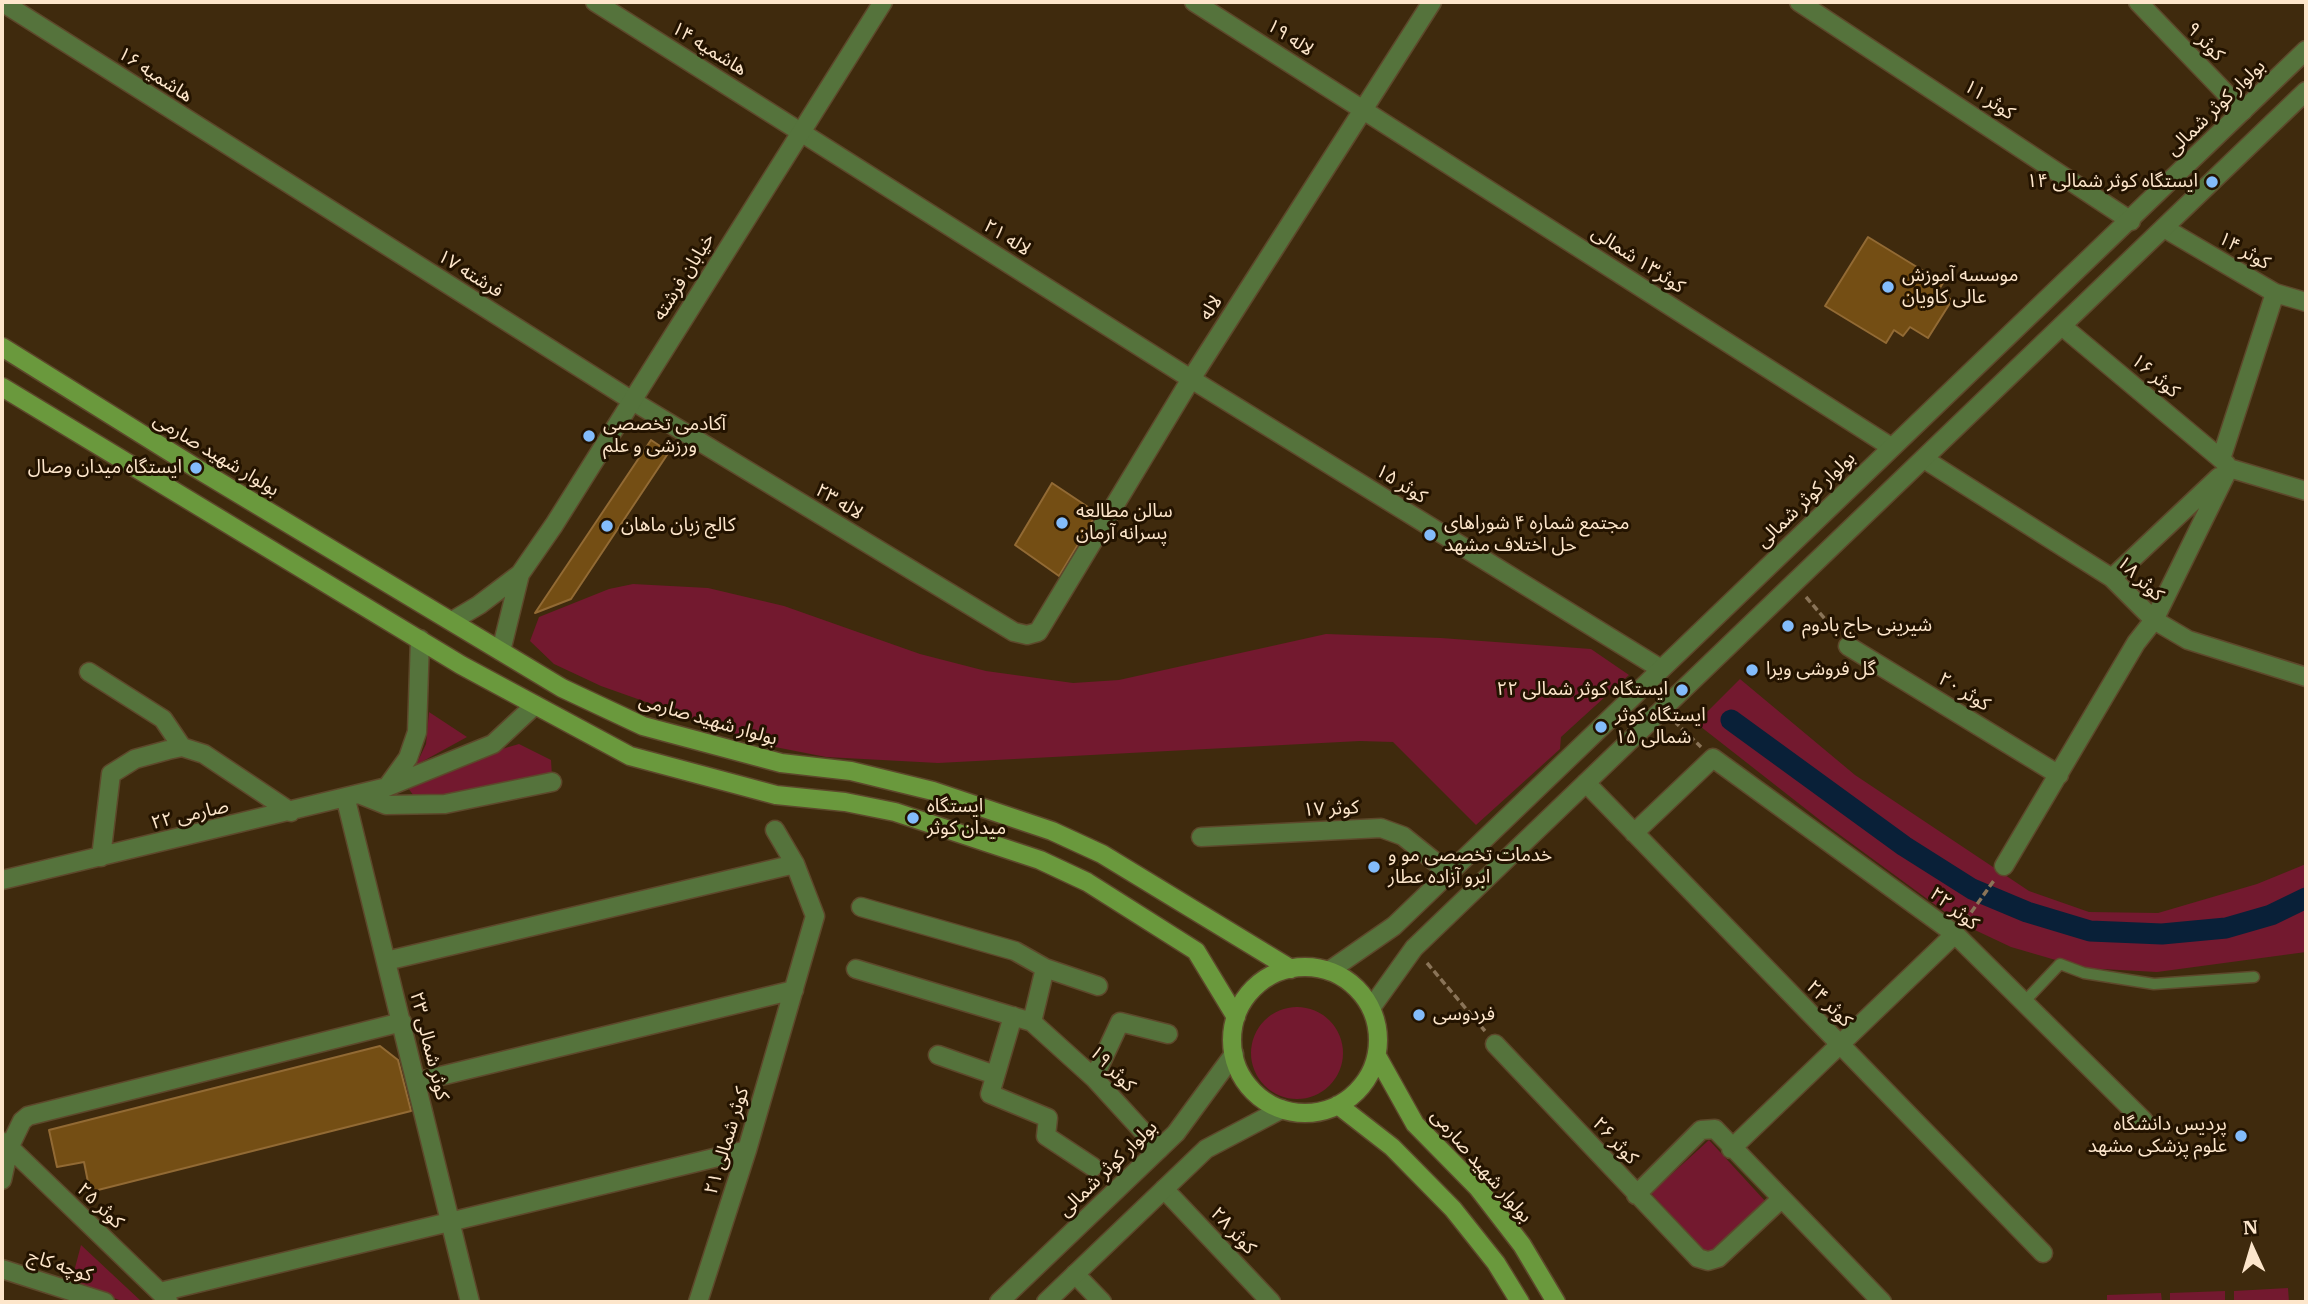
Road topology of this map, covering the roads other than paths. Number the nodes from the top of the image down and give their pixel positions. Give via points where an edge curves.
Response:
1 (2, 2) edge
2 (594, 2) edge
3 (883, 2) edge
4 (1194, 2) edge
5 (1432, 2) edge
6 (1800, 2) edge
7 (2138, 2) edge
8 (2306, 50) edge
9 (2281, 74) junction
10 (2303, 95) edge
11 (1363, 109) junction
12 (2243, 111) junction
13 (800, 132) junction
14 (287, 184) joint
15 (2132, 221) junction
16 (2164, 228) junction
17 (2275, 293) junction
18 (2306, 302) edge
19 (2062, 326) junction
20 (2, 346) edge
21 (1191, 379) junction
22 (2, 387) edge
23 (631, 400) junction
24 (145, 437) junction
25 (1891, 447) junction
26 (1924, 459) junction
27 (2225, 463) junction
28 (128, 464) junction
29 (2306, 491) edge
30 (520, 574) junction
31 (2112, 578) junction
32 (2154, 620) junction
33 (452, 621) junction
34 (1027, 635) joint
35 (420, 639) junction
36 (1847, 646) road end
37 (501, 651) junction
38 (1661, 669) junction
39 (89, 673) dead end
40 (2306, 677) edge
41 (535, 705) junction
42 (182, 747) junction
43 (2059, 775) junction
44 (552, 782) dead end
45 (1586, 783) junction
46 (387, 787) junction
47 (353, 797) junction
48 (291, 813) junction
49 (775, 830) dead end
50 (1634, 833) junction
51 (1201, 837) dead end
52 (101, 857) junction
53 (795, 864) junction
54 (2004, 866) road end
55 (1449, 873) junction
56 (2, 880) edge
57 (861, 907) dead end
58 (1955, 934) junction
59 (386, 961) junction
60 (856, 968) dead end
61 (1045, 968) junction
62 (1291, 969) junction
63 (1329, 971) junction
64 (2254, 977) dead end
65 (1098, 986) dead end
66 (794, 990) junction
67 (2024, 1002) junction
68 (1371, 1008) junction
69 (1013, 1016) junction
70 (1236, 1017) junction
71 (401, 1022) junction
72 (1032, 1022) junction
73 (1168, 1034) dead end
74 (1495, 1044) road end
75 (1840, 1045) junction
76 (1234, 1054) junction
77 (938, 1055) dead end
78 (1377, 1056) junction
79 (995, 1075) junction
80 (1094, 1078) junction
81 (416, 1082) junction
82 (1338, 1105) junction
83 (1282, 1109) junction
84 (2144, 1121) dead end
85 (5, 1144) edge
86 (1159, 1149) junction
87 (1731, 1149) junction
88 (747, 1150) junction
89 (1093, 1167) dead end
90 (2, 1180) edge
91 (1164, 1189) junction
92 (1636, 1195) junction
93 (1780, 1200) junction
94 (450, 1223) junction
95 (2043, 1253) dead end
96 (2, 1269) edge
97 (1075, 1274) junction
98 (165, 1297) edge
99 (105, 1302) edge
100 (470, 1302) edge
101 (698, 1302) edge
102 (999, 1302) edge
103 (1046, 1302) edge
104 (1102, 1302) edge
105 (1271, 1302) edge
106 (1520, 1302) edge
107 (1556, 1302) edge
108 (1881, 1302) edge

1 - 14 street, هاشمیه ۱۶
2 - 13 street, هاشمیه ۱۴
3 - 13 street, خیابان فرشته
4 - 11 street, لاله ۱۹
5 - 11 street, لاله
6 - 15 street, کوثر ۱۱
7 - 12 street, کوثر ۹
8 - 9 street, بولوار کوثر شمالی
9 - 10 street
9 - 12 street, بولوار کوثر شمالی
10 - 16 street
11 - 21 street, لاله
11 - 25 street, کوثر۱۳ شمالی
12 - 15 street, بولوار کوثر شمالی
13 - 21 street, لاله ۲۱
13 - 23 street, خیابان فرشته
14 - 23 street, فرشته ۱۷
15 - 25 street, بولوار کوثر شمالی
16 - 17 street, کوثر ۱۴
16 - 19 street
17 - 18 street, کوثر ۱۴
17 - 27 street
19 - 26 street
19 - 27 street, کوثر ۱۶
20 - 24 main road, بولوار شهید صارمی
21 - 34 street, لاله via 1038,632
21 - 38 street, کوثر ۱۵
22 - 28 main road
23 - 30 street, خیابان فرشته
23 - 34 street, لاله ۲۳ via 1014,632
24 - 28 main road
24 - 33 main road, بولوار شهید صارمی
25 - 38 street, بولوار کوثر شمالی
26 - 31 street, کوثر ۱۸
26 - 45 street
27 - 29 street, کوثر ۱۶
27 - 31 street
27 - 32 street
28 - 35 main road
30 - 33 street, خیابان فرشته
30 - 37 street, خیابان فرشته
31 - 32 street, کوثر ۱۸
32 - 40 street, کوثر ۱۸ via 2188,640
32 - 43 street
33 - 37 main road, بولوار شهید صارمی
35 - 41 main road
35 - 46 street via 417,732 408,758
36 - 43 street, کوثر ۲۰
37 - 62 main road, بولوار شهید صارمی via 562,688 643,726 781,763 851,771 933,791 1052,831 1102,854
38 - 55 street, بولوار کوثر شمالی
39 - 42 street via 163,719
41 - 46 street, صارمی ۲۲ via 493,744
41 - 70 main road via 630,756 776,795 895,812 1040,860 1087,882 1196,951
42 - 48 street via 204,754
42 - 52 street via 135,759 111,774
43 - 54 street
44 - 47 street via 445,804 386,805
45 - 50 street, کوثر ۲۴
45 - 68 street via 1413,948
46 - 47 street, صارمی ۲۲
47 - 48 street, صارمی ۲۲
47 - 59 street, کوثر شمالی ۲۳
48 - 52 street, صارمی ۲۲
49 - 53 street, کوثر شمالی ۲۱
50 - 58 street, کوثر ۲۲ via 1713,758
50 - 75 street, کوثر ۲۴
51 - 55 street, کوثر ۱۷ via 1381,828 1403,836
52 - 56 street, صارمی ۲۲
53 - 59 street
53 - 66 street, کوثر شمالی ۲۱ via 815,916
55 - 63 street, بولوار کوثر شمالی via 1394,926
57 - 61 street via 1015,951
58 - 67 street, کوثر ۲۲
58 - 75 street
59 - 71 street, کوثر شمالی ۲۳
60 - 69 street
61 - 65 street
61 - 72 street
62 - 63 main road
62 - 70 main road via 1257,985
63 - 68 main road via 1346,979
64 - 67 lane via 2154,984 2084,973 2060,964
66 - 81 street
66 - 88 street, کوثر شمالی ۲۱
67 - 84 street, کوثر ۲۲
68 - 78 main road via 1378,1031
69 - 72 street
69 - 79 street
70 - 76 main road
71 - 81 street, کوثر شمالی ۲۳
71 - 85 street via 28,1116
72 - 80 street, کوثر ۱۹
73 - 80 street via 1120,1022
74 - 92 street, کوثر ۲۶
75 - 87 street
75 - 95 street, کوثر ۲۴
76 - 83 main road via 1250,1088
76 - 86 street, بولوار کوثر شمالی
77 - 79 street
78 - 82 main road via 1359,1089
78 - 107 main road, بولوار شهید صارمی via 1415,1124 1478,1188 1522,1245
79 - 89 street via 989,1094 1048,1118 1046,1136
80 - 86 street, کوثر ۱۹
81 - 94 street, کوثر شمالی ۲۳
82 - 83 main road via 1310,1112
82 - 106 main road via 1392,1147 1454,1209
83 - 91 street via 1206,1149
85 - 90 street
85 - 98 street, کوثر ۲۵
86 - 102 street, بولوار کوثر شمالی
87 - 92 street via 1715,1129 1701,1130
87 - 93 street
88 - 94 street
88 - 101 street, کوثر شمالی ۲۱
91 - 97 street
91 - 105 street, کوثر ۲۸
92 - 93 street, کوثر ۲۶ via 1698,1258 1708,1261 1718,1258
93 - 108 street
94 - 98 street
94 - 100 street, کوثر شمالی ۲۳
96 - 99 street, کوچه کاج
97 - 103 street
97 - 104 street

